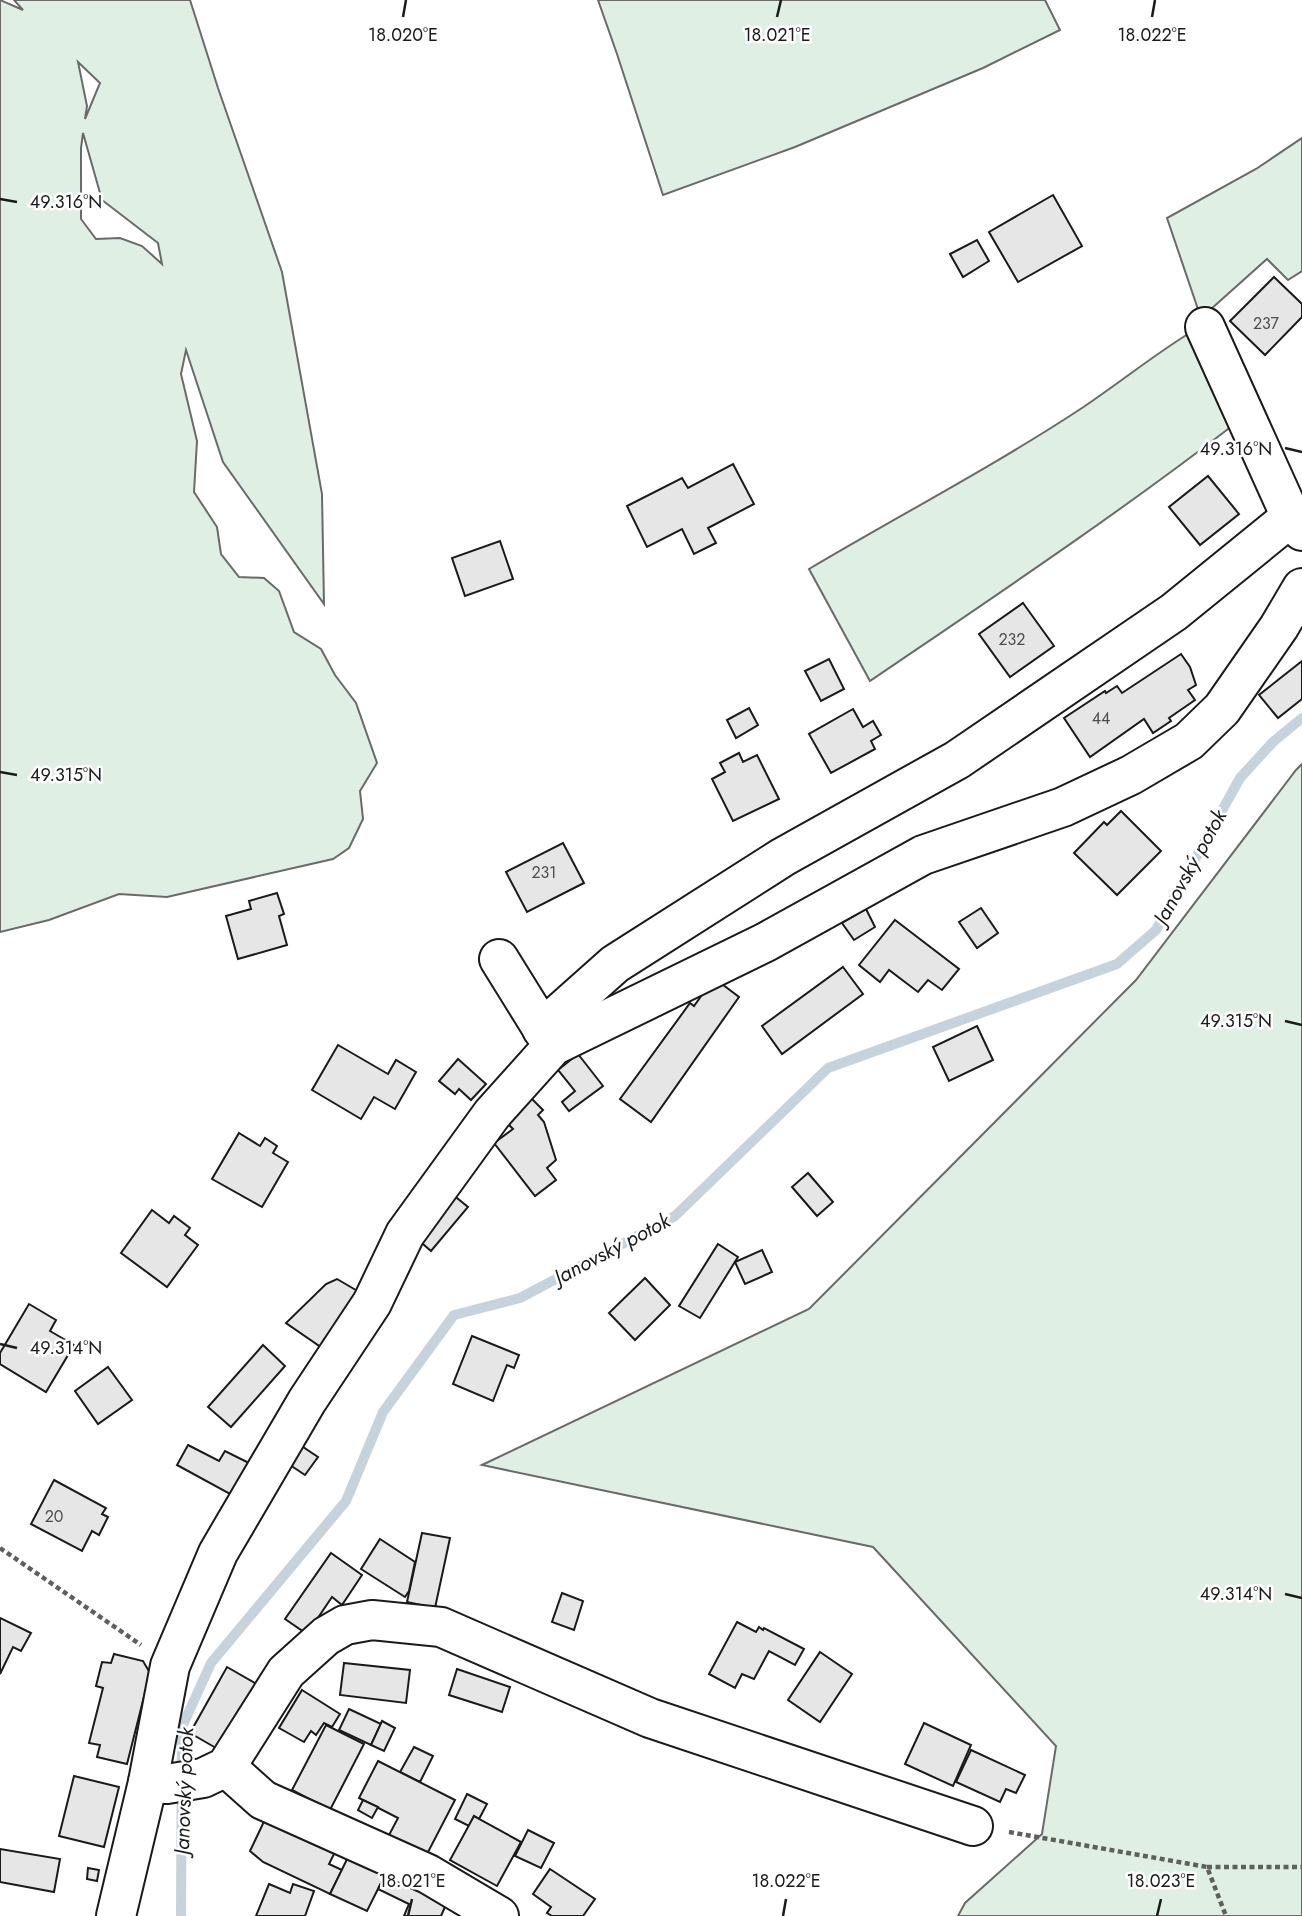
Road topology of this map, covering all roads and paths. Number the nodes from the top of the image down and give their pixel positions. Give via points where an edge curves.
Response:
1 (1205, 327) dead end
2 (1296, 524) edge
3 (1302, 588) edge
4 (499, 959) dead end
5 (547, 1037) junction
6 (0, 1548) edge
7 (170, 1666) junction
8 (186, 1778) junction
9 (973, 1826) joint
10 (1207, 1867) junction
11 (1302, 1867) edge
12 (116, 1916) edge
13 (499, 1916) edge
14 (1226, 1916) edge

1 - 2 street
2 - 5 street via 957,760 783,857 614,964
3 - 5 street via 1222,709 1189,741 1132,775 1063,807 923,855 766,942
4 - 5 street
5 - 7 street via 405,1234 372,1303 307,1401 218,1553
6 - 7 path
7 - 8 street
8 - 9 street via 326,1636 345,1625 372,1620 441,1627 650,1718
8 - 12 street
8 - 13 street via 263,1800 428,1874
9 - 10 path
10 - 11 path
10 - 14 path

